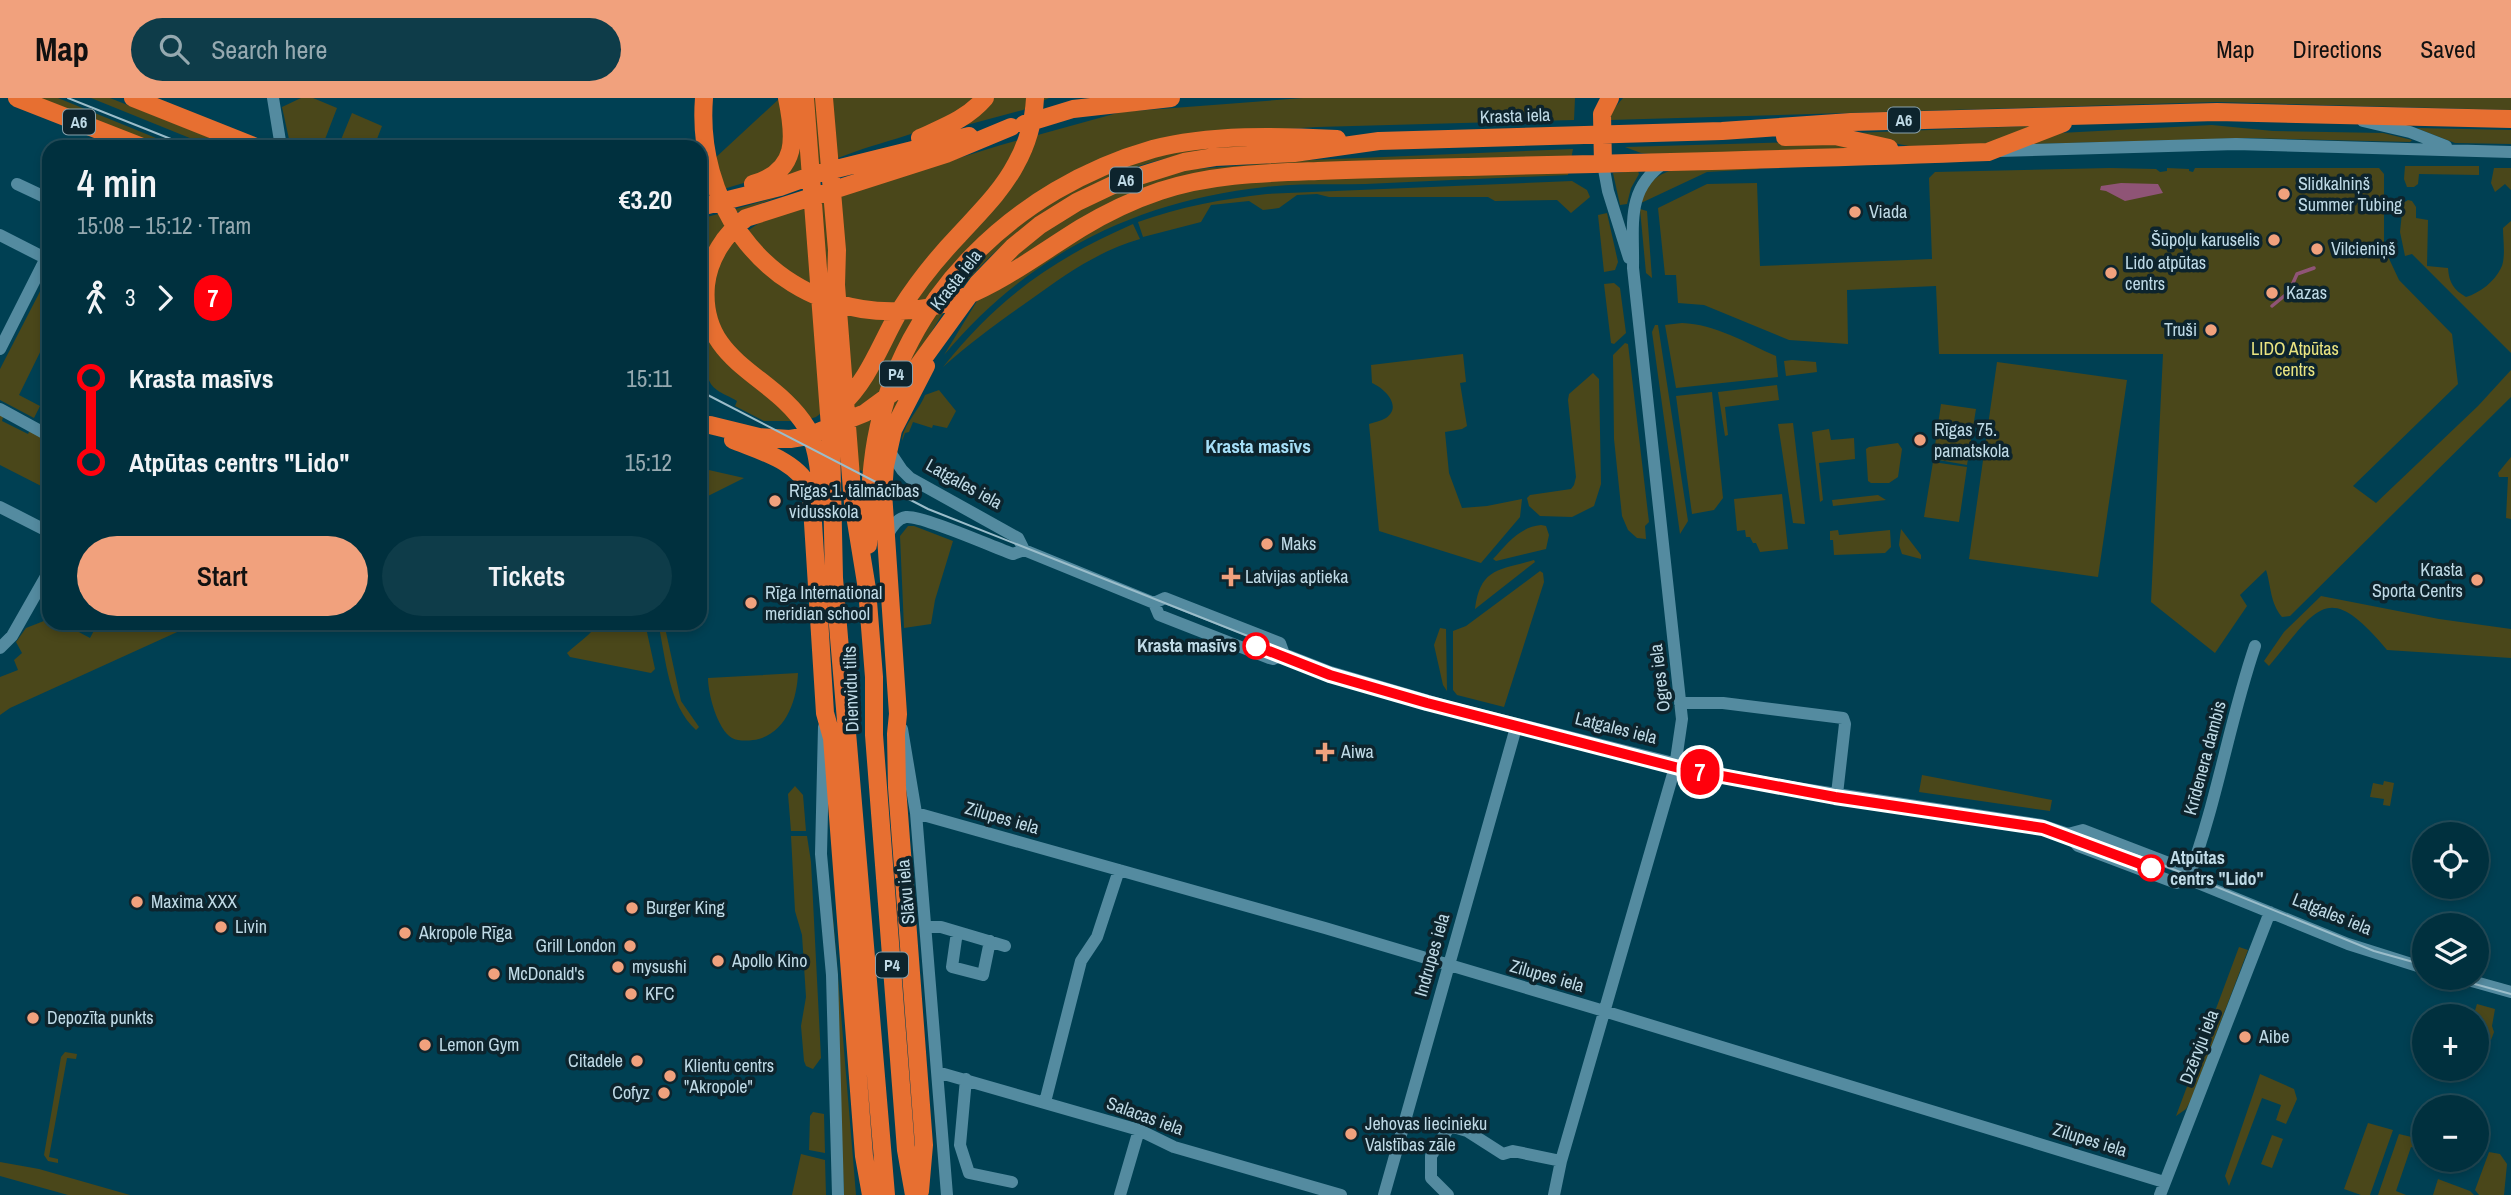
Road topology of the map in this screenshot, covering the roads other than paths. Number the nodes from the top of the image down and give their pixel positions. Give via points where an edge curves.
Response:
1 (17, 98) edge
2 (133, 98) edge
3 (273, 98) edge
4 (705, 98) edge
5 (787, 98) edge
6 (804, 98) edge
7 (826, 98) edge
8 (985, 98) edge
9 (1035, 98) edge
10 (1099, 98) edge
11 (1171, 98) edge
12 (1610, 98) edge
13 (1073, 109) junction
14 (2335, 115) junction
15 (2085, 116) junction
16 (2511, 119) edge
17 (1011, 127) junction
18 (1723, 131) junction
19 (1601, 135) junction
20 (103, 140) edge
21 (238, 140) edge
22 (280, 140) edge
23 (705, 140) edge
24 (1379, 141) junction
25 (2454, 149) junction
26 (1988, 152) junction
27 (2511, 152) edge
28 (707, 154) edge
29 (1918, 154) junction
30 (872, 161) junction
31 (1666, 161) junction
32 (1603, 164) junction
33 (17, 184) dead end
34 (42, 196) edge
35 (707, 204) edge
36 (707, 205) edge
37 (0, 235) edge
38 (42, 254) edge
39 (42, 268) edge
40 (1633, 268) junction
41 (707, 279) edge
42 (707, 308) edge
43 (935, 343) junction
44 (0, 349) edge
45 (0, 409) edge
46 (707, 422) edge
47 (707, 423) edge
48 (707, 423) edge
49 (42, 432) edge
50 (888, 449) junction
51 (0, 507) edge
52 (42, 528) edge
53 (887, 536) junction
54 (1024, 550) junction
55 (816, 562) junction
56 (834, 578) junction
57 (889, 580) junction
58 (42, 583) edge
59 (867, 589) junction
60 (1154, 603) junction
61 (2255, 646) dead end
62 (0, 648) edge
63 (1284, 654) junction
64 (1681, 703) junction
65 (825, 713) junction
66 (898, 714) junction
67 (1517, 724) junction
68 (1676, 764) junction
69 (1837, 794) junction
70 (916, 813) junction
71 (1119, 870) junction
72 (2188, 879) junction
73 (2270, 912) junction
74 (926, 927) junction
75 (957, 932) junction
76 (990, 941) junction
77 (1005, 946) dead end
78 (2412, 964) edge
79 (1448, 965) junction
80 (2489, 986) edge
81 (2511, 992) edge
82 (1606, 1011) junction
83 (937, 1072) junction
84 (966, 1079) junction
85 (1045, 1102) junction
86 (1139, 1130) junction
87 (1561, 1161) junction
88 (1012, 1182) dead end
89 (2164, 1182) junction
90 (838, 1195) edge
91 (871, 1195) edge
92 (886, 1195) edge
93 (914, 1195) edge
94 (920, 1195) edge
95 (947, 1195) edge
96 (1120, 1195) edge
97 (1341, 1195) edge
98 (1384, 1195) edge
99 (1448, 1195) edge
100 (1554, 1195) edge
101 (2160, 1195) edge

1 - 20 highway, A6
2 - 21 highway
3 - 22 street
4 - 23 highway
5 - 35 highway via 793,142 784,166 767,180
6 - 56 highway, Dienvidu tilts via 831,440
7 - 59 highway, Dienvidu tilts via 853,503
8 - 30 highway via 955,122
9 - 46 highway via 1028,134 1011,173 919,281 859,386 837,408 800,426
10 - 13 highway
11 - 13 highway
12 - 19 highway via 1602,114
13 - 17 highway
14 - 15 highway, Krasta iela / A6
14 - 16 highway, Krasta iela / A6
14 - 25 street via 2410,132
15 - 18 highway, Krasta iela / A6 via 1851,122
15 - 26 highway
17 - 30 highway
17 - 41 highway, P4 via 946,154 758,213 740,223 723,242
18 - 19 highway, Krasta iela / A6
18 - 29 highway via 1835,136
19 - 24 highway, Krasta iela / A6
19 - 32 highway
24 - 43 highway, Krasta iela / A6 via 1205,159 1117,183 1057,214 1013,247 978,283
24 - 59 highway, P4 via 1294,136 1215,139 1154,149 1089,172 1029,206 995,233 954,275 927,313 888,394 876,438 869,501
25 - 26 street via 2236,144
25 - 27 street
26 - 29 highway
28 - 32 highway via 721,201 738,232 767,264 829,301 873,311 914,311 967,297 1101,216 1162,190 1203,180 1357,169
29 - 31 highway
30 - 36 highway
31 - 32 highway
31 - 40 street, Ogres iela via 1649,173 1639,188 1634,207
32 - 40 street, Ogres iela
33 - 34 street
37 - 38 street
39 - 44 street
40 - 64 street, Ogres iela
42 - 56 highway, P4 via 711,327 732,359 791,407 808,430
43 - 47 highway, Krasta iela / A6 via 880,404 851,421 790,439 759,437
43 - 50 highway
45 - 49 street
48 - 55 highway via 731,440 779,459 807,481 814,510
50 - 53 highway via 883,492
50 - 54 street, Latgales iela via 910,478 1018,537
51 - 52 street
53 - 54 street, Latgales iela via 898,521 909,517 1013,554
53 - 57 highway
54 - 60 street, Latgales iela
55 - 57 highway via 822,548 836,538 864,535 881,547
55 - 65 highway
56 - 92 highway, Dienvidu tilts / P4
57 - 66 highway
58 - 62 street via 12,636
59 - 93 highway, Dienvidu tilts / P4 via 906,1150
60 - 63 street, Latgales iela via 1165,598 1280,643
60 - 63 street, Latgales iela via 1159,615 1273,659
61 - 72 street, Krīdenera dambis
63 - 67 street, Latgales iela via 1330,672
64 - 68 street, Ogres iela
64 - 69 street via 1723,703 1843,718
65 - 90 street via 821,854 832,975
65 - 91 highway via 832,738 864,1156
66 - 70 street, Slāvu iela
66 - 94 highway via 897,787 924,1145
67 - 68 street, Latgales iela
67 - 79 street, Indrupes iela
68 - 69 street, Latgales iela
68 - 82 street, Ogres iela
69 - 72 street, Latgales iela via 2041,825 2068,834 2078,846 2176,883
70 - 71 street, Zilupes iela
70 - 74 street, Slāvu iela
71 - 79 street, Zilupes iela
71 - 85 street via 1097,937 1081,961
72 - 73 street, Latgales iela
73 - 78 street, Latgales iela
73 - 89 street, Dzērvju iela
74 - 75 street
74 - 83 street, Slāvu iela
75 - 76 street
75 - 76 street via 952,967 983,975
76 - 77 street
79 - 82 street, Zilupes iela
79 - 98 street, Indrupes iela
80 - 81 street
82 - 87 street, Ogres iela
82 - 89 street, Zilupes iela
83 - 84 street, Salacas iela
83 - 95 street, Slāvu iela
84 - 85 street, Salacas iela
84 - 88 street via 960,1145 969,1173
85 - 86 street, Salacas iela
86 - 96 street
86 - 97 street, Salacas iela via 1174,1147
87 - 99 street via 1513,1151 1503,1154 1467,1130 1450,1126 1431,1156 1431,1178
87 - 100 street, Ogres iela
89 - 101 street, Dzērvju iela

